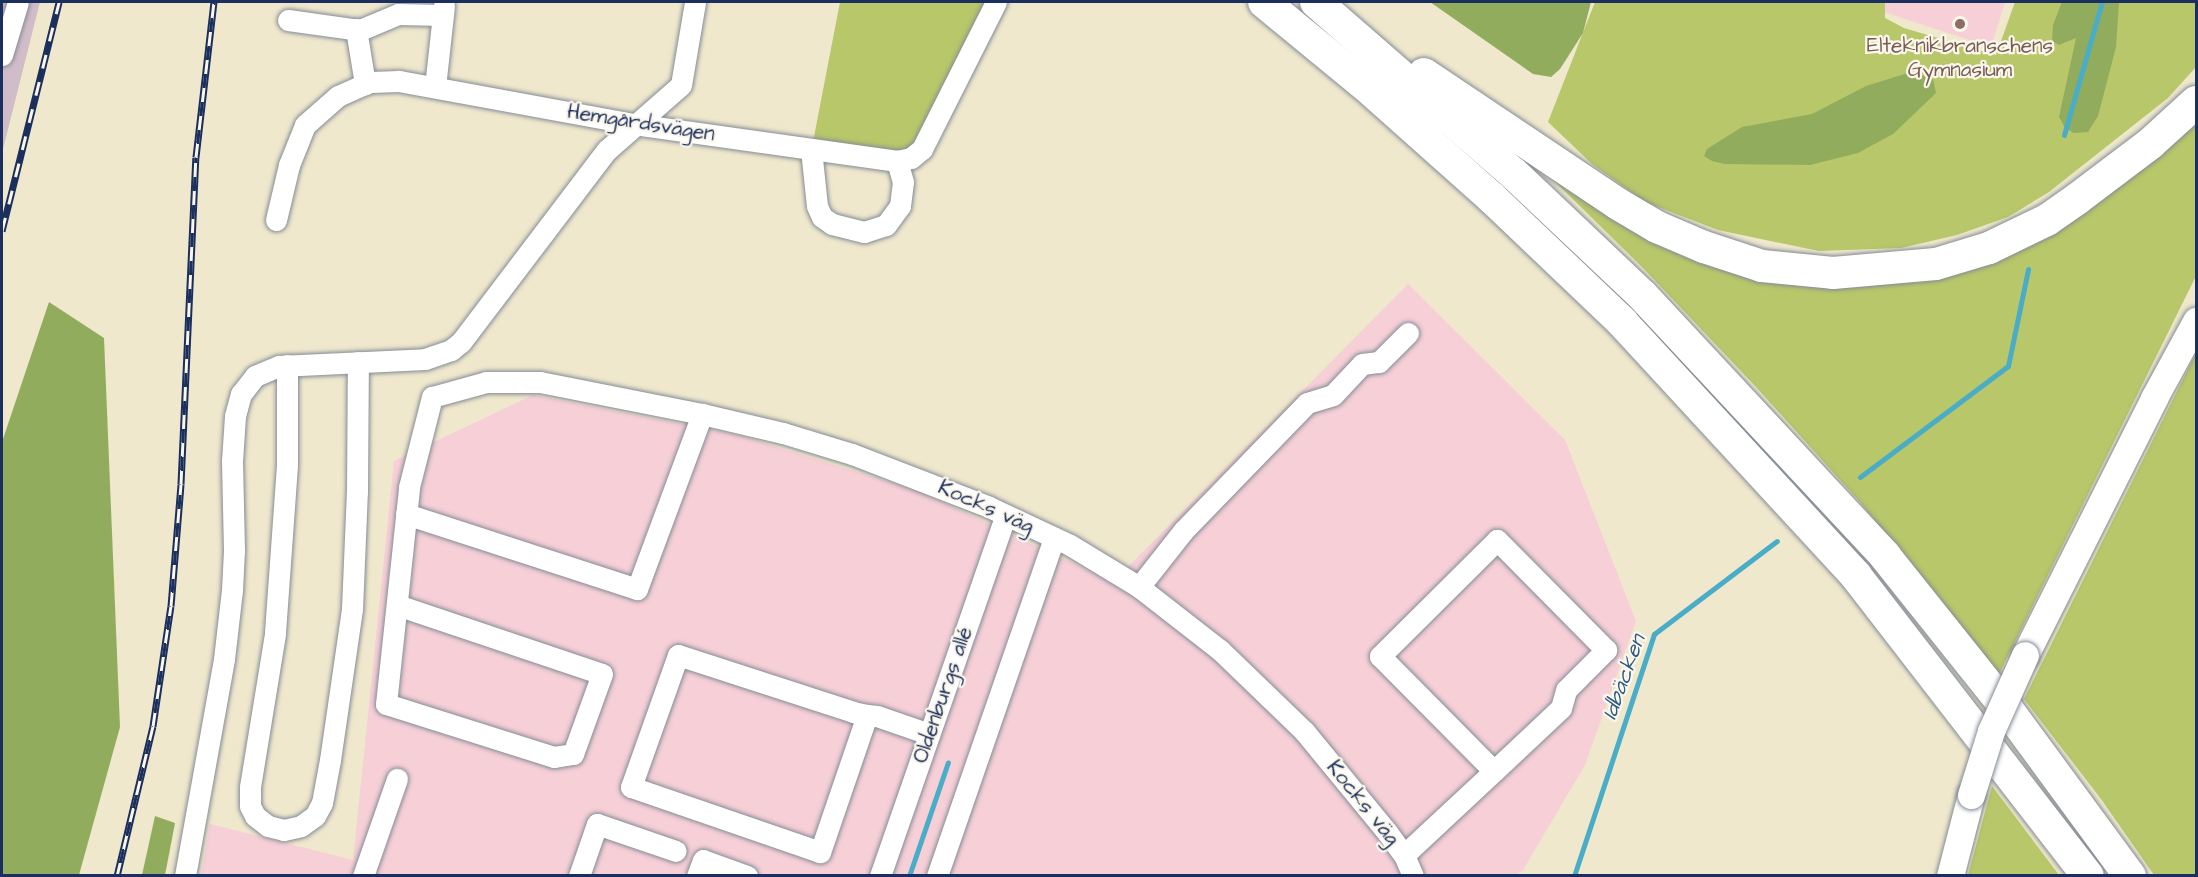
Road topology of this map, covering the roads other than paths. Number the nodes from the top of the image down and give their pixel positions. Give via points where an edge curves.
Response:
1 (18, 2) edge
2 (695, 2) edge
3 (996, 2) edge
4 (1263, 2) edge
5 (1318, 3) edge
6 (288, 20) dead end
7 (356, 29) junction
8 (2, 56) edge
9 (365, 84) junction
10 (435, 87) junction
11 (2196, 102) edge
12 (634, 124) junction
13 (811, 149) junction
14 (897, 161) junction
15 (276, 220) dead end
16 (2196, 304) edge
17 (2196, 321) edge
18 (1408, 333) dead end
19 (358, 362) junction
20 (258, 365) dead end
21 (283, 365) junction
22 (2154, 398) junction
23 (702, 414) junction
24 (406, 514) junction
25 (1006, 515) junction
26 (1054, 538) junction
27 (1139, 587) junction
28 (397, 605) junction
29 (867, 715) junction
30 (929, 734) junction
31 (1494, 771) junction
32 (397, 779) dead end
33 (676, 851) dead end
34 (1404, 855) junction
35 (185, 876) edge
36 (363, 876) edge
37 (579, 876) edge
38 (697, 876) edge
39 (747, 876) edge
40 (880, 876) edge
41 (936, 876) edge
42 (1413, 876) edge
43 (1950, 876) edge
44 (2088, 876) edge
45 (2130, 876) edge

1 - 8 street
2 - 12 street, Hemgårdsvägen via 681,85
3 - 14 street via 922,149 911,158
4 - 44 highway via 1364,84 1492,198 1622,322 1856,576
5 - 11 highway via 1618,204 1657,227 1762,266 1833,273 1884,270 1936,264 1989,248 2047,220 2078,199 2151,143
5 - 45 highway via 1513,173 1642,295 1885,556 2008,710
6 - 7 street
7 - 9 street
7 - 10 street via 398,14 443,10
9 - 10 street, Hemgårdsvägen via 399,81
9 - 15 street, Hemgårdsvägen via 338,96 305,125 289,165
10 - 12 street, Hemgårdsvägen
12 - 13 street, Hemgårdsvägen
12 - 19 street via 607,150 461,342 425,359
13 - 14 street, Hemgårdsvägen
13 - 14 street via 817,206 822,217 831,224 864,232 886,225 900,206 903,182
16 - 22 main road
17 - 22 main road
18 - 27 street via 1379,362 1362,364 1333,395 1307,403 1183,531
19 - 21 street
19 - 21 street via 352,609 330,759 322,803 315,816 302,826 284,830 268,826 250,806 275,634 287,465
20 - 21 street
21 - 35 street via 255,376 241,394 235,416 232,590 224,659
22 - 43 main road, bridge via 1991,731
23 - 24 street, Kocks väg via 540,382 486,382 432,398
23 - 24 street via 638,589
23 - 25 street, Kocks väg via 852,454
24 - 28 street
25 - 26 street, Kocks väg
25 - 30 street, Oldenburgs allé
26 - 27 street, Kocks väg
26 - 41 street
27 - 34 street, Kocks väg via 1261,686 1354,790
28 - 28 street via 386,704 554,757 573,754 602,674
29 - 29 street via 678,655 631,787 820,852
29 - 30 street
30 - 40 street, Oldenburgs allé
31 - 31 street via 1380,656 1497,540 1606,650 1566,690 1561,708
31 - 34 street
32 - 36 street
33 - 37 street via 597,824
34 - 42 street, Kocks väg
38 - 39 street via 702,860

